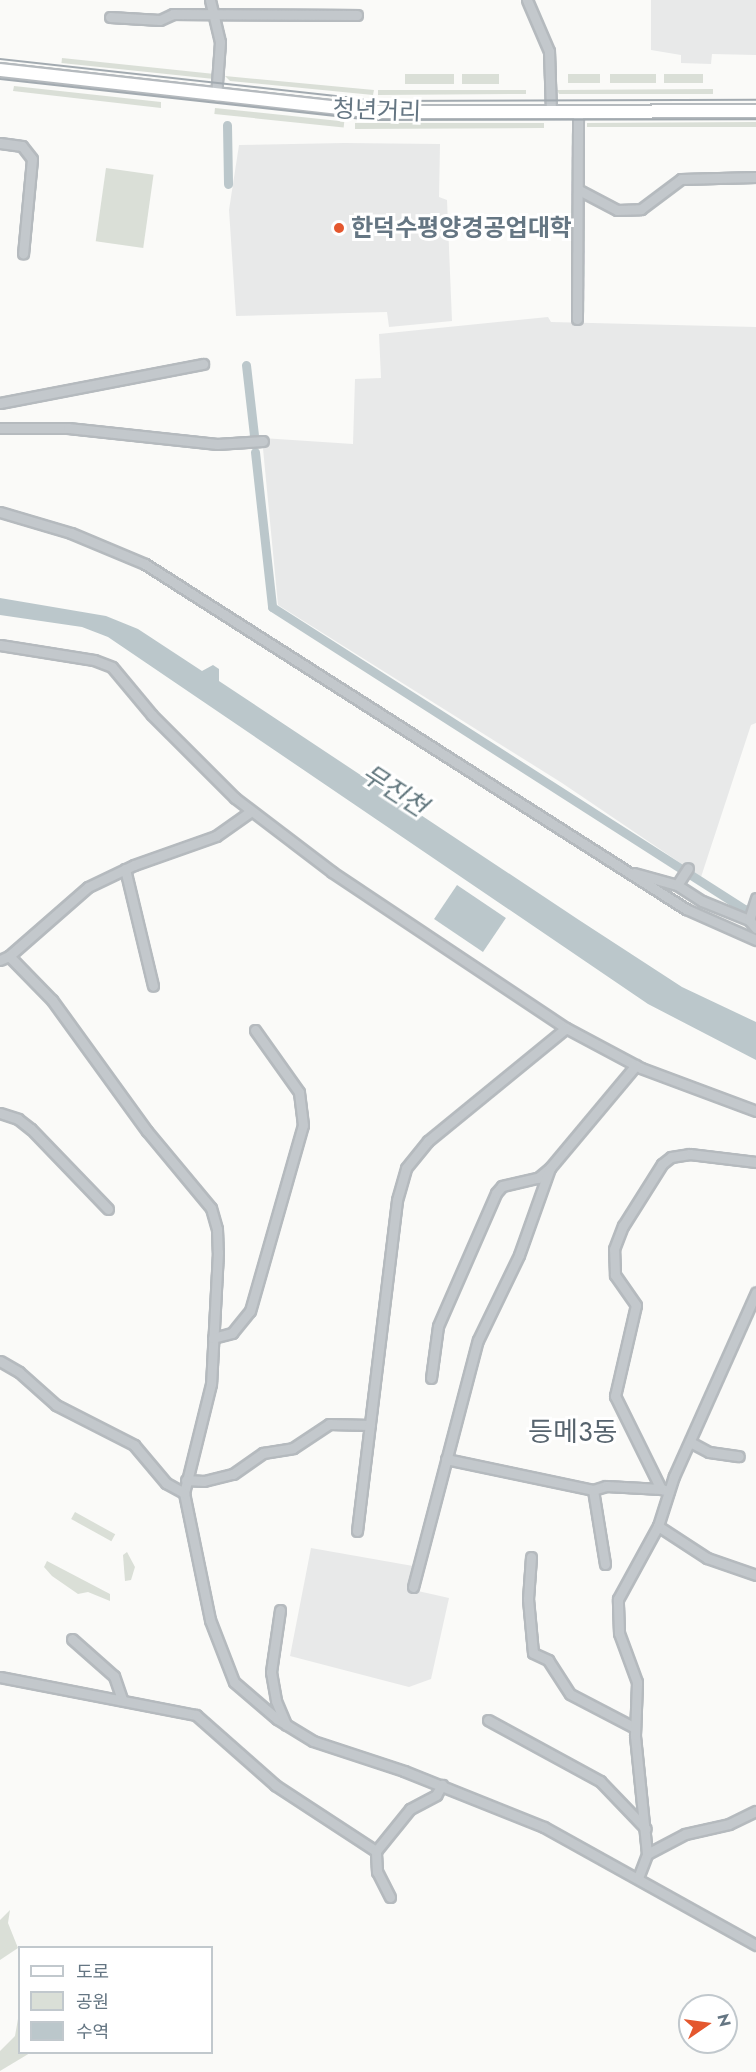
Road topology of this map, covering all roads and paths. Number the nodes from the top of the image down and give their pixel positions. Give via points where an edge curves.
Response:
1 (210, 0) edge
2 (527, 0) edge
3 (357, 15) dead end
4 (214, 16) junction
5 (110, 17) dead end
6 (0, 70) edge
7 (216, 96) junction
8 (551, 111) junction
9 (578, 111) junction
10 (756, 111) edge
11 (0, 143) edge
12 (756, 177) edge
13 (579, 190) junction
14 (23, 254) dead end
15 (577, 319) dead end
16 (203, 364) dead end
17 (0, 404) edge
18 (0, 428) edge
19 (263, 441) dead end
20 (0, 512) edge
21 (0, 645) edge
22 (250, 812) junction
23 (688, 868) dead end
24 (126, 869) junction
25 (625, 870) junction
26 (679, 882) junction
27 (752, 910) edge
28 (756, 928) edge
29 (756, 940) edge
30 (4, 958) edge
31 (153, 986) dead end
32 (566, 1028) junction
33 (255, 1030) dead end
34 (636, 1065) junction
35 (756, 1111) edge
36 (0, 1113) edge
37 (756, 1162) edge
38 (550, 1168) junction
39 (108, 1209) dead end
40 (756, 1293) edge
41 (213, 1338) junction
42 (0, 1361) edge
43 (431, 1378) dead end
44 (370, 1425) junction
45 (690, 1442) junction
46 (739, 1456) dead end
47 (446, 1459) junction
48 (186, 1480) junction
49 (593, 1490) junction
50 (665, 1490) junction
51 (184, 1493) junction
52 (658, 1526) junction
53 (357, 1532) dead end
54 (531, 1557) dead end
55 (605, 1564) dead end
56 (756, 1575) edge
57 (413, 1587) dead end
58 (280, 1610) dead end
59 (72, 1640) dead end
60 (0, 1677) edge
61 (122, 1699) junction
62 (488, 1720) dead end
63 (286, 1725) junction
64 (635, 1728) junction
65 (442, 1785) junction
66 (756, 1811) edge
67 (646, 1829) junction
68 (376, 1851) junction
69 (647, 1854) junction
70 (638, 1878) junction
71 (390, 1897) dead end
72 (756, 1945) edge

1 - 4 street
2 - 8 street via 549,51
3 - 4 street
4 - 5 street via 172,14 160,21
4 - 7 street via 220,42
6 - 7 main road, 청년거리
7 - 8 main road, 청년거리 via 374,112
8 - 9 main road, 청년거리
9 - 10 main road, 청년거리
9 - 13 street
11 - 14 street via 22,146 32,159
12 - 13 street via 681,179 641,209 616,210
13 - 15 street
16 - 17 street
18 - 19 street via 68,428 217,444
20 - 25 street via 71,532 145,564
21 - 22 street via 94,660 112,667 152,715
22 - 24 street via 216,836
22 - 32 street via 332,872
23 - 26 street
24 - 30 street via 88,887
24 - 31 street
25 - 26 street
25 - 29 street via 686,909
26 - 27 street via 702,902
27 - 28 street
30 - 41 street via 52,1000 147,1131 211,1208 218,1229
32 - 34 street
32 - 44 street via 428,1141 406,1168 397,1200
33 - 41 street via 299,1092 303,1125 250,1311 232,1333
34 - 35 street
34 - 38 street
36 - 39 street via 31,1129
37 - 50 street via 690,1154 671,1157 662,1164 626,1220 614,1249 615,1275 636,1305 615,1396
38 - 43 street via 538,1178 502,1186 496,1192 438,1326
38 - 47 street via 519,1255 478,1340
40 - 45 street
41 - 48 street via 211,1384
42 - 51 street via 57,1405 134,1445 166,1483
44 - 48 street via 329,1424 293,1448 263,1453 233,1474 204,1481
44 - 53 street
45 - 46 street via 709,1452
45 - 50 street
47 - 49 street
47 - 57 street
48 - 51 street
49 - 50 street via 606,1486
49 - 55 street
50 - 52 street
51 - 63 street via 210,1620 234,1682
52 - 56 street via 707,1558
52 - 64 street via 618,1599 619,1633 637,1682
54 - 64 street via 528,1599 533,1653 548,1660 570,1694
58 - 63 street via 272,1672 276,1701
59 - 61 street via 114,1676
60 - 61 street
61 - 68 street via 196,1715 275,1785
62 - 67 street via 600,1781
63 - 65 street via 347,1755
64 - 67 street
65 - 68 street via 436,1795 410,1809
65 - 70 street via 544,1827
66 - 69 street via 729,1824 685,1834
67 - 69 street
68 - 71 street via 377,1872
69 - 70 street
70 - 72 street

